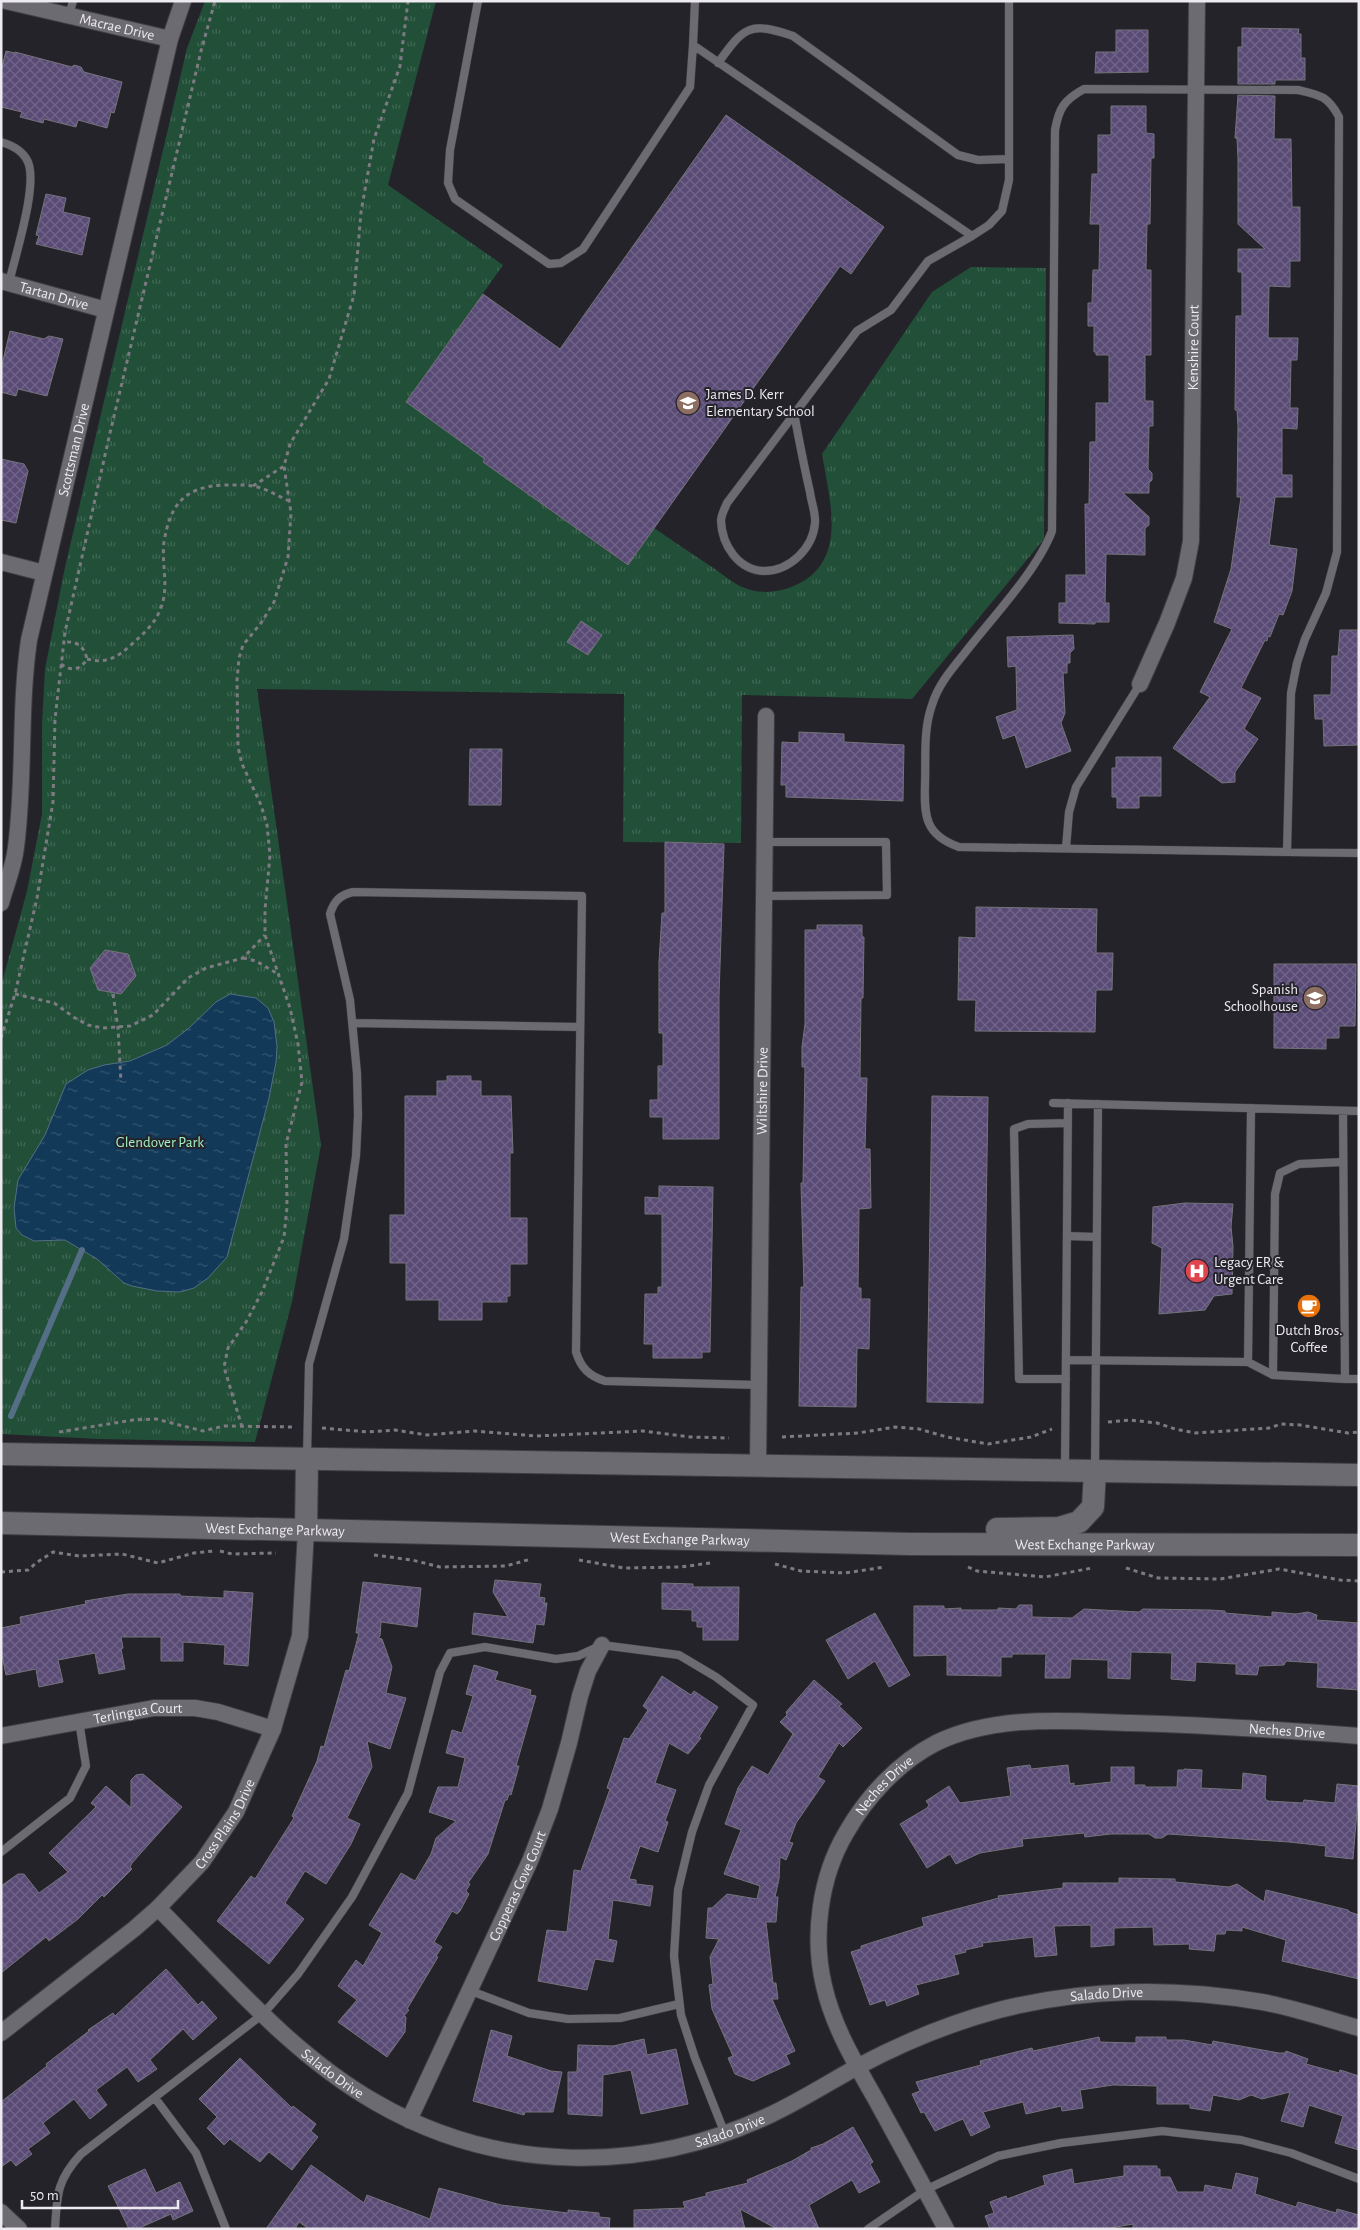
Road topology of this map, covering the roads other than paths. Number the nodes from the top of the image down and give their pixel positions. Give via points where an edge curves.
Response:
1 (6, 1) edge
2 (183, 1) edge
3 (478, 1) edge
4 (695, 1) edge
5 (1009, 1) edge
6 (1197, 1) edge
7 (71, 8) edge
8 (170, 40) junction
9 (693, 45) junction
10 (718, 63) junction
11 (1196, 90) junction
12 (1, 142) edge
13 (1009, 159) junction
14 (972, 236) junction
15 (5, 282) edge
16 (106, 310) junction
17 (794, 413) junction
18 (1, 562) edge
19 (44, 573) junction
20 (1140, 684) joint
21 (766, 716) dead end
22 (765, 842) junction
23 (8, 847) edge
24 (1066, 848) junction
25 (1287, 852) junction
26 (1359, 852) edge
27 (764, 896) junction
28 (1, 903) edge
29 (353, 1023) junction
30 (580, 1027) junction
31 (1053, 1103) dead end
32 (1068, 1103) junction
33 (1098, 1104) junction
34 (1251, 1108) junction
35 (1343, 1111) junction
36 (1359, 1111) edge
37 (1068, 1123) junction
38 (1344, 1162) junction
39 (1067, 1236) junction
40 (1097, 1237) junction
41 (1066, 1360) junction
42 (1096, 1361) junction
43 (1248, 1362) junction
44 (1273, 1375) junction
45 (1066, 1378) junction
46 (1345, 1378) junction
47 (1359, 1379) edge
48 (759, 1385) junction
49 (1, 1454) edge
50 (307, 1459) junction
51 (758, 1466) junction
52 (1065, 1470) junction
53 (1095, 1471) junction
54 (1359, 1475) edge
55 (1, 1523) edge
56 (306, 1542) junction
57 (855, 1543) junction
58 (1359, 1545) edge
59 (602, 1645) junction
60 (79, 1721) junction
61 (273, 1729) junction
62 (1, 1736) edge
63 (1359, 1736) edge
64 (1, 1852) edge
65 (158, 1908) junction
66 (471, 1991) junction
67 (680, 2004) junction
68 (263, 2014) junction
69 (1359, 2028) edge
70 (1, 2034) edge
71 (858, 2067) junction
72 (155, 2098) junction
73 (409, 2120) junction
74 (725, 2134) junction
75 (1359, 2179) edge
76 (925, 2190) junction
77 (1, 2212) edge
78 (19, 2229) edge
79 (55, 2229) edge
80 (226, 2229) edge
81 (868, 2229) edge
82 (946, 2229) edge

1 - 7 street, Macrae Drive
2 - 8 street, Scottsman Drive
3 - 9 lane via 450,150 448,183 455,199 549,264 561,263 583,249 690,88
4 - 9 lane
5 - 13 lane
6 - 11 street, Kenshire Court
7 - 8 street, Macrae Drive
8 - 16 street, Scottsman Drive
9 - 10 lane
10 - 13 lane via 738,35 752,28 779,31 793,36 958,155 978,160
10 - 14 lane
11 - 20 street, Kenshire Court via 1190,542 1184,578
11 - 24 lane via 1084,89 1070,97 1059,112 1055,130 1052,531 1035,564 942,680 927,724 924,812 931,828 944,842 959,847
11 - 25 lane via 1298,90 1317,94 1332,103 1339,117 1337,552 1326,593 1305,639 1291,693
12 - 15 lane via 22,152 29,163 31,187
13 - 14 lane via 1009,180 1002,211
14 - 17 lane via 928,261 891,310 857,332
15 - 16 street, Tartan Drive
16 - 19 street, Scottsman Drive
17 - 17 lane via 727,502 721,519 724,538 734,557 746,566 764,571 800,557 816,522
18 - 19 street
19 - 23 street, Scottsman Drive via 24,672 22,755
20 - 24 lane via 1076,787 1069,812
21 - 22 street, Wiltshire Drive
22 - 27 street, Wiltshire Drive
22 - 27 lane via 886,842 888,895
23 - 28 street, Scottsman Drive
24 - 25 lane
25 - 26 lane
27 - 48 street, Wiltshire Drive
29 - 30 lane
29 - 30 lane via 330,914 338,899 345,894 582,896
29 - 50 lane via 357,1073 356,1156 344,1239 308,1364
30 - 48 lane via 575,1341 579,1362 595,1378 605,1381
31 - 32 lane
32 - 33 lane
32 - 37 lane
33 - 34 lane
33 - 40 lane
34 - 35 lane
34 - 43 lane
35 - 36 lane
35 - 38 lane
37 - 39 lane
37 - 45 lane via 1028,1124 1014,1129 1019,1378
38 - 44 lane via 1299,1164 1280,1173 1275,1194
38 - 46 lane
39 - 40 lane
39 - 41 lane
40 - 42 lane
41 - 42 lane
41 - 45 lane
42 - 43 lane
42 - 53 lane
43 - 44 lane
44 - 46 lane
45 - 52 lane
46 - 47 lane
48 - 51 street, Wiltshire Drive
49 - 50 main road
50 - 51 main road
50 - 56 main road
51 - 52 main road
52 - 53 main road
53 - 54 main road
53 - 57 main road via 1093,1507 1079,1522 1059,1528 908,1530
55 - 56 main road, West Exchange Parkway
56 - 57 main road, West Exchange Parkway
56 - 61 street, Cross Plains Drive via 300,1636
57 - 58 main road, West Exchange Parkway
59 - 66 street, Copperas Cove Court via 588,1671 540,1835
59 - 67 lane via 680,1655 753,1705 709,1785 692,1832 678,1890 674,1956
59 - 68 lane via 578,1656 556,1659 485,1647 450,1653 440,1672 408,1793 352,1897 298,1974
60 - 61 street, Terlingua Court via 154,1708 195,1708
60 - 62 street, Terlingua Court
60 - 64 lane via 86,1766 70,1798
61 - 65 street, Cross Plains Drive via 236,1812 202,1862
63 - 71 street, Neches Drive via 1186,1724 1028,1721 962,1733 936,1743 912,1758 884,1782 855,1817 841,1842 825,1886 819,1924 824,1987 836,2022
65 - 68 street, Salado Drive
65 - 70 street, Cross Plains Drive
66 - 67 lane via 529,2013 568,2019 620,2018
66 - 73 street, Copperas Cove Court
67 - 74 lane via 695,2058
68 - 72 lane
68 - 73 street, Salado Drive via 341,2081
69 - 71 street, Salado Drive via 1265,2003 1228,1998 1150,1992 1093,1995 1036,2002 968,2019 907,2042
71 - 74 street, Salado Drive via 773,2114
71 - 76 street, Neches Drive
72 - 79 lane via 81,2154 66,2171 58,2190
72 - 80 lane via 196,2153
73 - 74 street, Salado Drive via 485,2147 557,2158 663,2151
75 - 76 lane via 1290,2153 1241,2140 1162,2131 1061,2143 998,2156
76 - 81 lane
76 - 82 street, Neches Drive
77 - 78 street

